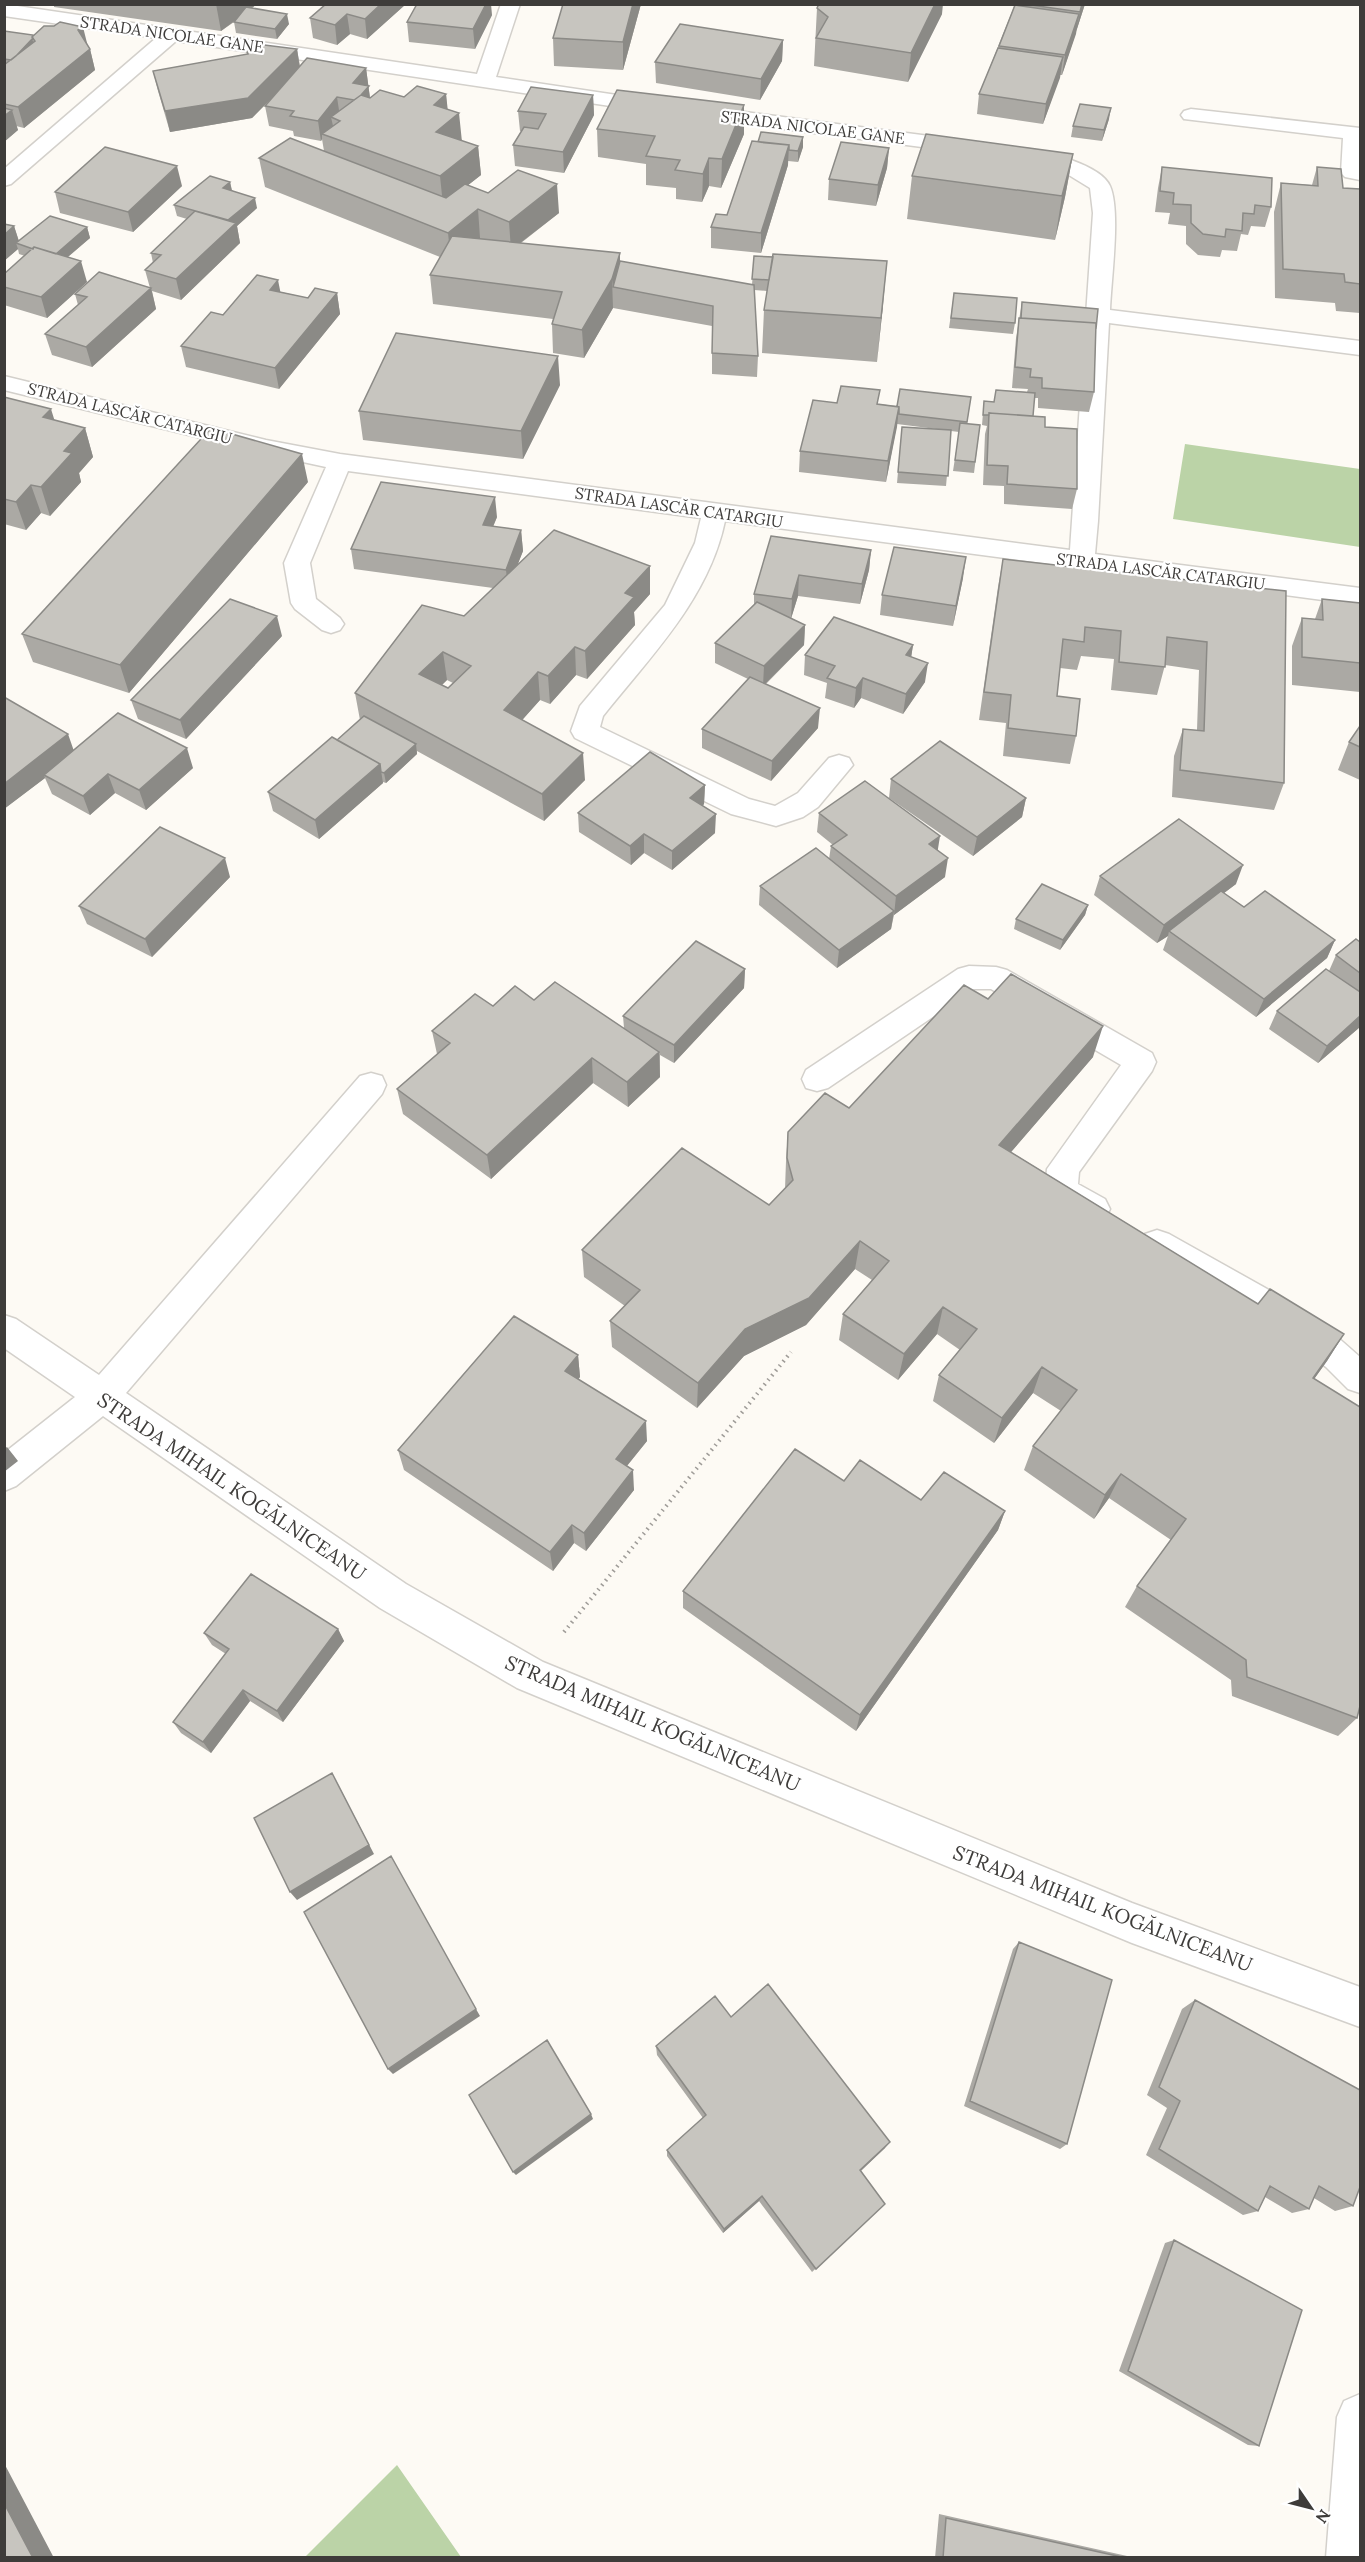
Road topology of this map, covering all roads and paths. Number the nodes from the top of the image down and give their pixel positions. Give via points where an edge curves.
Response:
1 (512, 4) edge
2 (9, 8) edge
3 (173, 34) junction
4 (485, 80) junction
5 (1191, 115) dead end
6 (990, 150) edge
7 (1013, 153) edge
8 (1360, 174) edge
9 (4, 180) edge
10 (1097, 316) junction
11 (1360, 348) edge
12 (4, 383) edge
13 (340, 462) junction
14 (715, 511) junction
15 (1081, 561) junction
16 (1360, 597) edge
17 (331, 624) dead end
18 (839, 765) dead end
19 (817, 1079) dead end
20 (371, 1085) dead end
21 (4, 1329) edge
22 (791, 1352) edge
23 (1360, 1378) edge
24 (101, 1397) junction
25 (4, 1475) edge
26 (530, 1675) junction
27 (1360, 2007) edge
28 (1360, 2418) edge
29 (1349, 2558) edge

1 - 4 street
2 - 3 street, STRADA NICOLAE GANE
3 - 4 street, STRADA NICOLAE GANE
3 - 9 street
4 - 6 street, STRADA NICOLAE GANE
5 - 8 street via 1353,134 1352,172
7 - 10 street via 1048,158 1079,169 1100,186 1104,213
10 - 11 street
10 - 15 street
12 - 13 street, STRADA LASCĂR CATARGIU
13 - 14 street, STRADA LASCĂR CATARGIU
13 - 17 street via 297,563 304,603
14 - 15 street, STRADA LASCĂR CATARGIU
14 - 18 street via 708,543 676,609 590,713 585,731 741,807 776,816 807,800
15 - 16 street, STRADA LASCĂR CATARGIU
19 - 23 street via 969,977 996,978 1141,1062 1063,1169 1061,1191 1282,1314 1338,1354
20 - 24 street
21 - 24 street, STRADA MIHAIL KOGĂLNICEANU
22 - 26 path
24 - 25 street
24 - 26 street, STRADA MIHAIL KOGĂLNICEANU via 393,1596
26 - 27 street, STRADA MIHAIL KOGĂLNICEANU via 1132,1923
28 - 29 street

